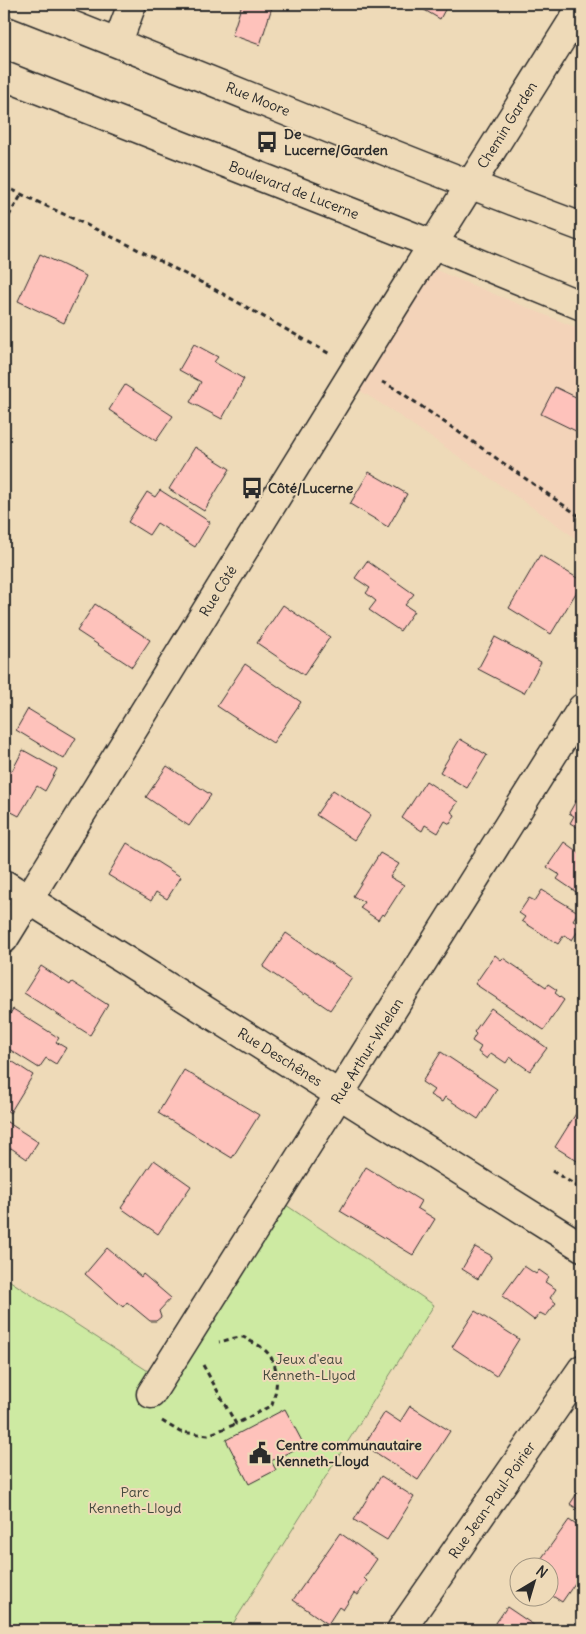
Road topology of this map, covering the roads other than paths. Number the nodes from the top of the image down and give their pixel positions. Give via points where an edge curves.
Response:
1 (18, 4) edge
2 (132, 4) edge
3 (582, 6) edge
4 (118, 42) junction
5 (4, 76) edge
6 (470, 185) junction
7 (582, 227) edge
8 (432, 244) junction
9 (582, 306) edge
10 (582, 708) edge
11 (4, 884) edge
12 (28, 900) junction
13 (4, 939) edge
14 (339, 1094) junction
15 (582, 1246) edge
16 (582, 1369) edge
17 (154, 1406) road end
18 (401, 1630) edge

1 - 4 street, Rue Moore
2 - 4 street
3 - 6 street, Chemin Garden
4 - 6 street, Rue Moore
5 - 8 street, Boulevard de Lucerne
6 - 7 street, Rue Moore
6 - 8 street, Chemin Garden
8 - 9 street, Boulevard de Lucerne
8 - 12 street, Rue Côté
10 - 14 street, Rue Arthur-Whelan
11 - 12 street, Rue Deschênes
12 - 13 street, Rue Côté
12 - 14 street, Rue Deschênes
14 - 15 street, Rue Deschênes
14 - 17 street, Rue Arthur-Whelan via 200,1337
16 - 18 street, Rue Jean-Paul-Poirier

